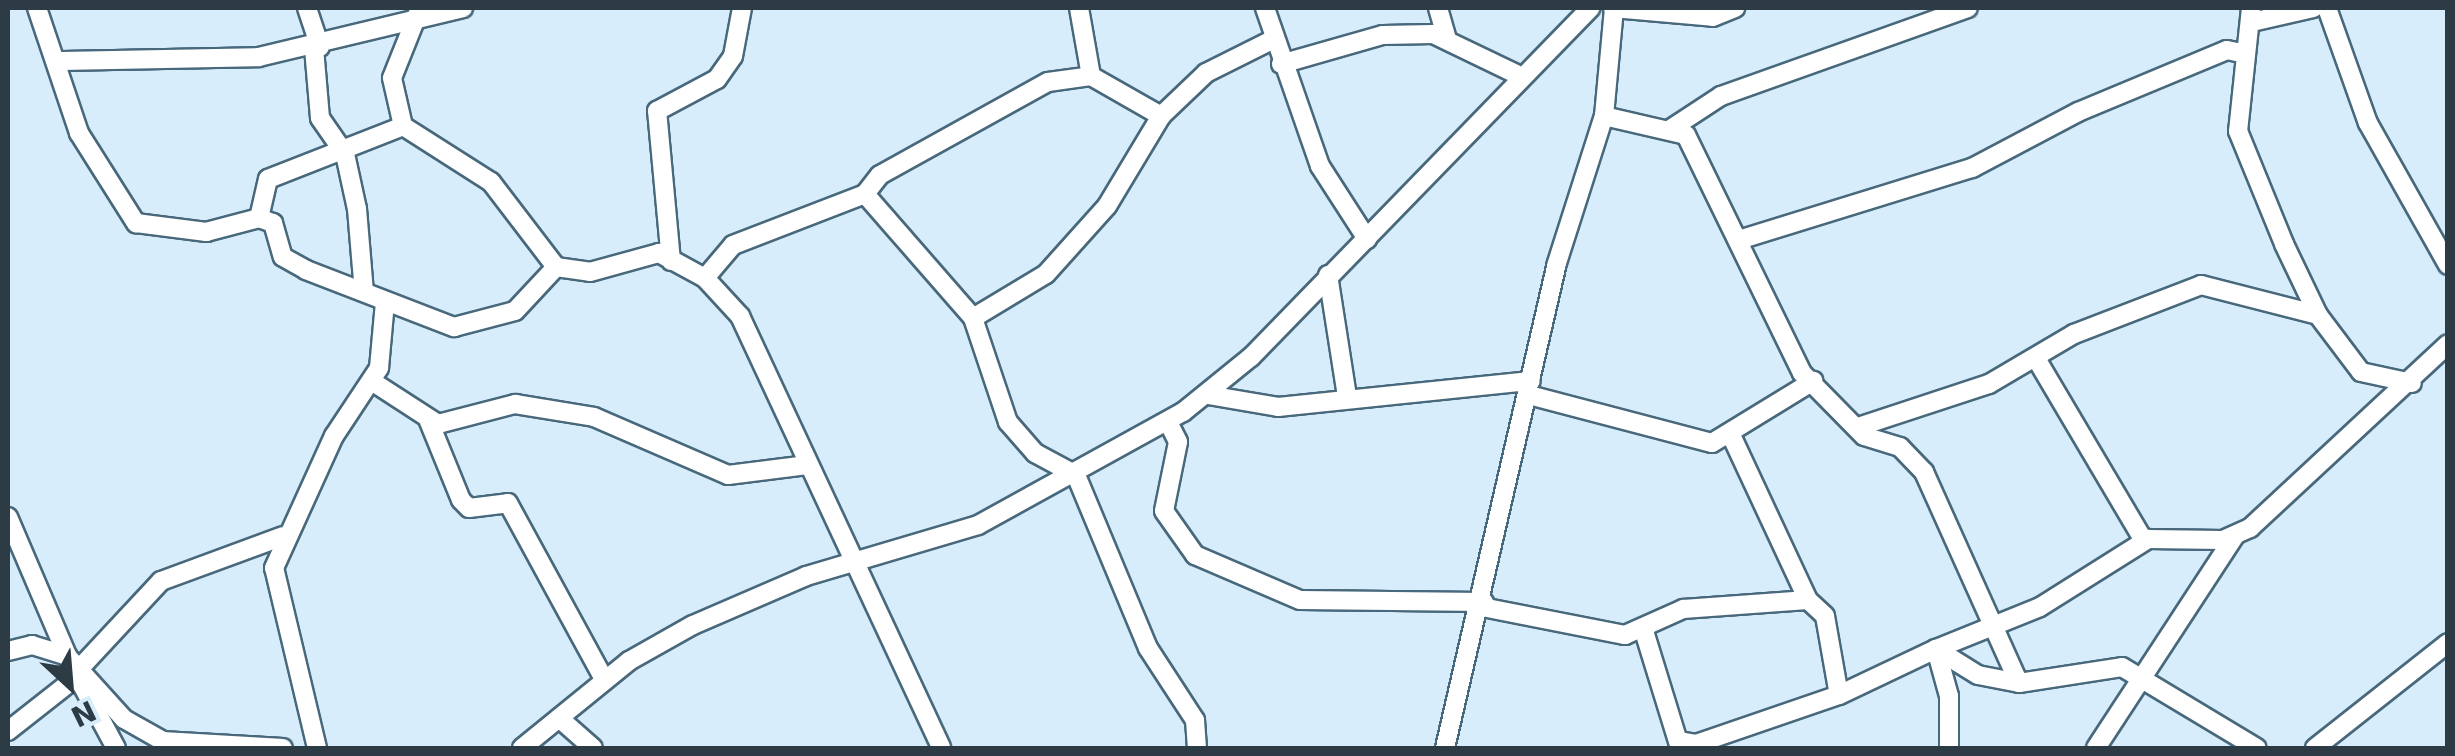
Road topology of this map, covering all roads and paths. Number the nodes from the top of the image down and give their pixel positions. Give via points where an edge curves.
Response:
1 (38, 8) edge
2 (307, 8) edge
3 (463, 8) edge
4 (742, 8) edge
5 (1078, 8) edge
6 (1265, 8) edge
7 (1438, 8) edge
8 (1590, 8) edge
9 (1613, 8) edge
10 (1735, 8) edge
11 (1968, 8) edge
12 (2312, 8) edge
13 (2327, 8) edge
14 (2251, 14) edge
15 (420, 16) edge
16 (1274, 39) junction
17 (1446, 39) junction
18 (317, 48) junction
19 (2241, 52) junction
20 (58, 61) junction
21 (1282, 64) junction
22 (1516, 74) junction
23 (1090, 76) junction
24 (1160, 116) junction
25 (1604, 116) junction
26 (403, 126) junction
27 (1669, 130) junction
28 (344, 154) junction
29 (865, 194) junction
30 (258, 218) junction
31 (1367, 239) junction
32 (1742, 239) junction
33 (671, 261) junction
34 (2448, 264) edge
35 (556, 267) junction
36 (1328, 276) junction
37 (705, 278) junction
38 (364, 292) junction
39 (385, 302) junction
40 (2318, 315) junction
41 (973, 318) junction
42 (2448, 344) edge
43 (2037, 360) junction
44 (1813, 381) junction
45 (373, 382) junction
46 (2412, 383) junction
47 (1530, 388) junction
48 (1208, 394) junction
49 (1346, 397) junction
50 (428, 419) junction
51 (1168, 422) junction
52 (1858, 427) junction
53 (1731, 435) junction
54 (806, 465) junction
55 (1076, 475) junction
56 (8, 517) edge
57 (283, 536) junction
58 (2234, 537) junction
59 (2144, 542) junction
60 (858, 561) junction
61 (1808, 600) junction
62 (1483, 605) junction
63 (1993, 620) junction
64 (1644, 631) junction
65 (2448, 643) edge
66 (1936, 649) junction
67 (8, 650) edge
68 (75, 667) junction
69 (2144, 676) junction
70 (604, 680) junction
71 (2019, 684) junction
72 (1839, 694) junction
73 (559, 718) junction
74 (8, 730) edge
75 (1679, 745) edge
76 (116, 748) edge
77 (283, 748) edge
78 (317, 748) edge
79 (522, 748) edge
80 (593, 748) edge
81 (942, 748) edge
82 (1198, 748) edge
83 (1445, 748) edge
84 (1949, 748) edge
85 (2096, 748) edge
86 (2257, 748) edge
87 (2315, 748) edge

1 - 20 street
2 - 18 street
3 - 15 street
4 - 33 street via 733,56 717,79 656,111
5 - 23 street
6 - 16 street
7 - 17 street
8 - 22 street
9 - 10 street via 1712,17
9 - 25 street
11 - 27 street via 1736,90
12 - 14 street
13 - 34 street via 2368,123
14 - 19 street
15 - 18 street
15 - 26 street via 392,78
16 - 21 street
16 - 24 street via 1206,73
17 - 21 street via 1384,35
17 - 22 street
18 - 20 street
18 - 28 street via 320,118
19 - 32 street via 2227,50 2078,112 1972,168
19 - 40 street via 2238,131
20 - 30 street via 79,132 136,223 206,232
21 - 31 street via 1320,166
22 - 31 street
23 - 24 street
23 - 29 street via 1048,82 880,176
24 - 41 street via 1072,248 1046,274
25 - 27 street
25 - 47 street
26 - 28 street
26 - 35 street via 491,182
27 - 32 street via 1686,135
28 - 30 street via 268,179
28 - 38 street
29 - 37 street via 733,246
29 - 41 street
30 - 38 street via 273,224 282,257
31 - 36 street
32 - 44 street via 1782,336
33 - 35 street via 648,252 590,272
33 - 37 street
35 - 39 street via 531,301 472,326 438,324
36 - 48 street
36 - 49 street
37 - 54 street via 740,316
38 - 39 street
39 - 45 street
40 - 43 street via 2201,285 2074,334
40 - 46 street via 2361,372
41 - 55 street via 1008,422 1035,453
42 - 46 street
43 - 52 street
43 - 59 street
44 - 52 street
44 - 53 street
45 - 50 street
45 - 57 street
46 - 58 street
47 - 49 street
47 - 53 street via 1712,443
47 - 62 street
48 - 49 street via 1254,406
48 - 51 street
50 - 54 street via 515,404 594,417 728,474
50 - 70 street via 460,500 470,508 508,502
51 - 55 street
51 - 62 street via 1178,442 1164,511 1196,556 1300,600
52 - 63 street via 1900,447 1924,472
53 - 61 street
54 - 60 street
55 - 60 street via 963,531
55 - 82 street via 1148,648 1194,720
56 - 68 street
57 - 68 street via 161,582
57 - 78 street via 273,590
58 - 59 street via 2165,533
58 - 69 street
59 - 63 street via 2040,608
60 - 70 street via 736,603
60 - 81 street
61 - 64 street via 1682,609
61 - 72 street via 1825,616
62 - 64 street
62 - 83 street
63 - 66 street
63 - 71 street
64 - 75 street
65 - 87 street
66 - 71 street via 1978,675
66 - 72 street
66 - 84 street via 1949,696
67 - 68 street via 32,645
68 - 74 street
68 - 76 street
68 - 77 street via 124,719 163,741
69 - 71 street via 2099,664
69 - 85 street
69 - 86 street
70 - 73 street
72 - 75 street
73 - 79 street
73 - 80 street

